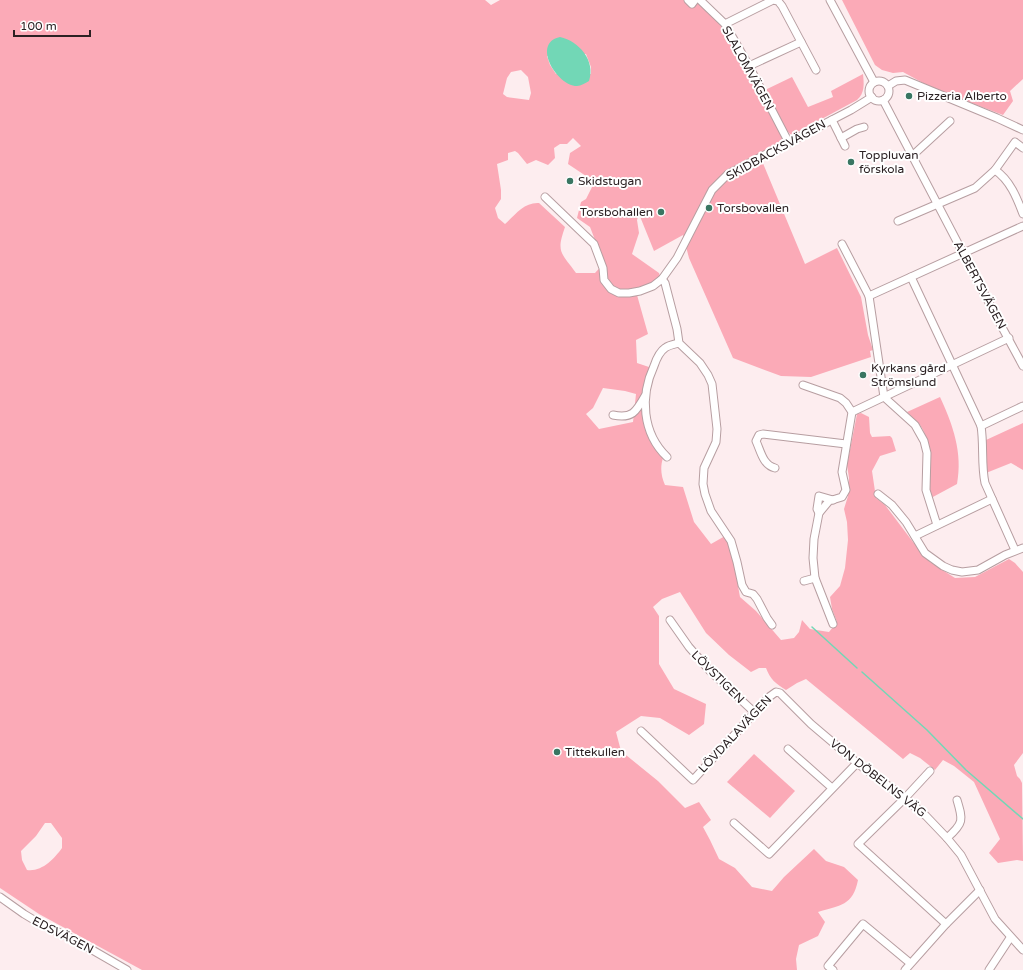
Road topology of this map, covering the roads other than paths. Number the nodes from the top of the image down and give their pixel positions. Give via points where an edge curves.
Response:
1 (688, 0) edge
2 (695, 0) edge
3 (700, 0) edge
4 (830, 0) edge
5 (725, 24) junction
6 (802, 42) junction
7 (749, 66) junction
8 (816, 70) dead end
9 (874, 82) junction
10 (888, 86) junction
11 (872, 97) junction
12 (883, 100) junction
13 (832, 120) junction
14 (950, 121) dead end
15 (864, 127) dead end
16 (1023, 130) edge
17 (841, 138) junction
18 (788, 142) junction
19 (845, 146) dead end
20 (1023, 148) edge
21 (912, 156) junction
22 (995, 170) junction
23 (545, 197) dead end
24 (937, 204) junction
25 (1023, 214) edge
26 (898, 221) dead end
27 (1023, 226) edge
28 (842, 244) dead end
29 (963, 253) junction
30 (911, 277) junction
31 (662, 279) junction
32 (869, 296) junction
33 (1009, 338) junction
34 (679, 343) junction
35 (1022, 363) edge
36 (952, 365) junction
37 (803, 385) dead end
38 (645, 396) junction
39 (884, 396) junction
40 (1023, 406) edge
41 (852, 412) junction
42 (613, 415) dead end
43 (981, 426) junction
44 (846, 444) junction
45 (667, 456) dead end
46 (775, 468) dead end
47 (878, 494) dead end
48 (992, 499) junction
49 (937, 525) junction
50 (915, 536) junction
51 (1023, 548) edge
52 (1014, 550) junction
53 (815, 578) junction
54 (804, 581) dead end
55 (670, 620) dead end
56 (833, 624) dead end
57 (772, 625) dead end
58 (778, 692) joint
59 (754, 712) junction
60 (641, 731) dead end
61 (788, 749) dead end
62 (857, 763) junction
63 (930, 771) dead end
64 (832, 788) junction
65 (905, 798) junction
66 (957, 800) dead end
67 (734, 823) dead end
68 (947, 838) junction
69 (980, 890) junction
70 (0, 897) edge
71 (946, 924) junction
72 (1010, 938) junction
73 (1023, 950) edge
74 (910, 963) junction
75 (127, 970) edge
76 (833, 970) edge
77 (905, 970) edge
78 (989, 970) edge

1 - 2 street via 692,4
3 - 5 street, SLALOMVÄGEN
4 - 9 street
5 - 6 street via 773,0 778,1
5 - 7 street, SLALOMVÄGEN
6 - 7 street
6 - 8 street
7 - 18 street, SLALOMVÄGEN
9 - 10 street via 881,81
9 - 11 street via 870,90
10 - 12 street via 888,94
10 - 16 street via 896,81 905,80
11 - 12 street
11 - 13 street, SKIDBACKSVÄGEN
12 - 21 street, ALBERTSVÄGEN
13 - 17 street
13 - 18 street, SKIDBACKSVÄGEN
14 - 21 street
15 - 17 street
17 - 19 street
18 - 31 street, SKIDBACKSVÄGEN via 728,174 712,190
20 - 22 street via 1015,142
21 - 24 street, ALBERTSVÄGEN
22 - 24 street via 975,188
22 - 25 street via 1008,182
23 - 31 street, SKIDBACKSVÄGEN via 594,244 603,268 604,280 610,289 619,293 640,291
24 - 26 street
24 - 29 street, ALBERTSVÄGEN
27 - 29 street
28 - 32 street
29 - 30 street
29 - 33 street, ALBERTSVÄGEN
30 - 32 street
30 - 36 street
31 - 34 street
32 - 39 street
33 - 35 street, ALBERTSVÄGEN
33 - 36 street
34 - 38 street via 661,352 649,376
34 - 57 street via 700,364 712,384 717,429 716,442 704,468 705,494 711,511 731,541 742,585 746,592 757,599
36 - 39 street
36 - 43 street
37 - 41 street via 840,398
38 - 42 street via 631,416
38 - 45 street via 647,424 659,449
39 - 41 street
39 - 49 street via 915,425 923,437 927,453 926,490
40 - 43 street
41 - 44 street
43 - 48 street via 984,476
44 - 46 street via 759,435 756,441 765,461 769,467
44 - 53 street via 842,475 846,490 842,497 833,500 819,496 813,558
47 - 50 street via 892,505
48 - 49 street
48 - 52 street
49 - 50 street
50 - 52 street via 930,557 943,566 962,572 978,570
51 - 52 street
53 - 54 street
53 - 56 street
55 - 59 street, LÖVSTIGEN via 688,647
58 - 59 street, LÖVDALAVÄGEN
58 - 62 street, VON DÖBELNS VÄG
59 - 60 street, LÖVDALAVÄGEN via 693,780
61 - 64 street
62 - 64 street
62 - 65 street, VON DÖBELNS VÄG
63 - 65 street
64 - 67 street via 769,854
65 - 68 street, VON DÖBELNS VÄG
65 - 71 street via 858,844
66 - 68 street via 960,824
68 - 69 street, VON DÖBELNS VÄG via 961,855
69 - 71 street
69 - 72 street, VON DÖBELNS VÄG via 995,919
70 - 75 street, EDSVÄGEN via 39,923
71 - 74 street
72 - 73 street, VON DÖBELNS VÄG
72 - 78 street
74 - 76 street via 863,924 828,966
74 - 77 street

